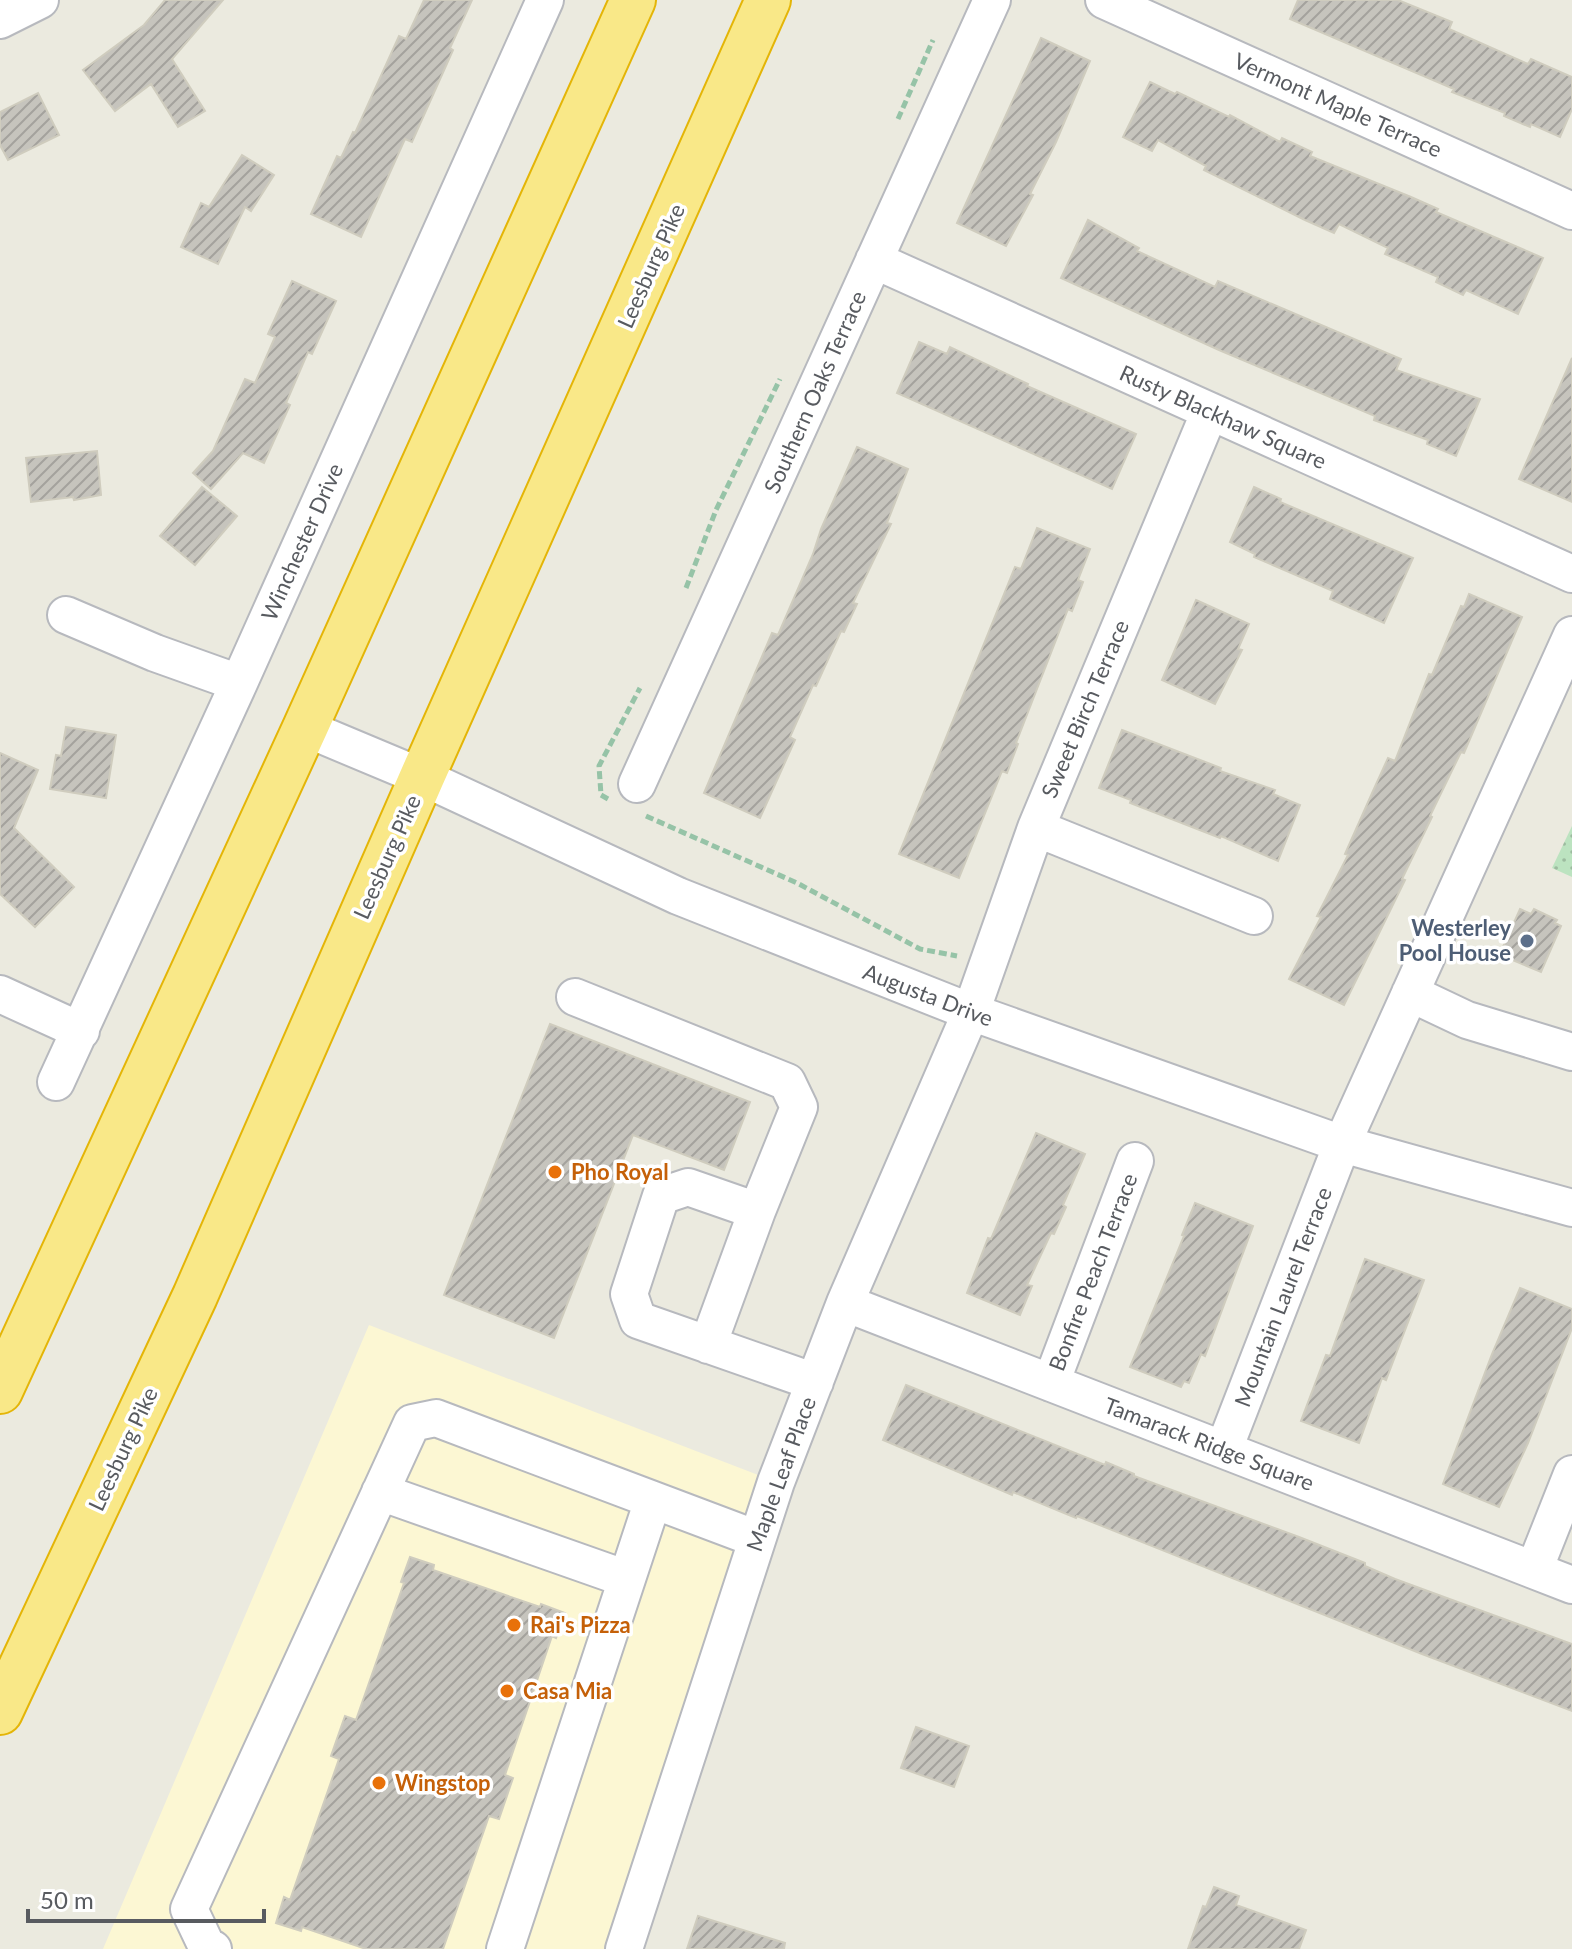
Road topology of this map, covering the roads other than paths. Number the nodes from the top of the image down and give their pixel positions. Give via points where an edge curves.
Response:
1 (40, 0) edge
2 (545, 0) edge
3 (633, 0) edge
4 (768, 0) edge
5 (992, 0) edge
6 (1104, 0) edge
7 (0, 20) edge
8 (1572, 211) edge
9 (874, 260) junction
10 (1210, 411) junction
11 (1572, 574) edge
12 (66, 615) dead end
13 (1572, 635) edge
14 (239, 683) junction
15 (305, 728) junction
16 (422, 777) junction
17 (632, 800) road end
18 (1036, 828) junction
19 (1254, 916) dead end
20 (1410, 993) junction
21 (0, 994) edge
22 (575, 997) dead end
23 (971, 1012) junction
24 (81, 1031) junction
25 (1572, 1052) edge
26 (56, 1082) dead end
27 (1342, 1144) junction
28 (1135, 1161) dead end
29 (1572, 1208) edge
30 (757, 1211) junction
31 (845, 1303) junction
32 (708, 1345) junction
33 (5, 1367) edge
34 (815, 1382) junction
35 (1051, 1383) junction
36 (1224, 1449) junction
37 (1572, 1474) edge
38 (380, 1492) junction
39 (653, 1500) junction
40 (757, 1539) junction
41 (1534, 1570) junction
42 (627, 1579) junction
43 (1572, 1585) edge
44 (0, 1712) edge
45 (213, 1949) edge
46 (505, 1949) edge
47 (624, 1949) edge

1 - 7 street
2 - 14 street, Winchester Drive
3 - 15 highway
4 - 16 highway, Leesburg Pike
5 - 9 street, Southern Oaks Terrace
6 - 8 street, Vermont Maple Terrace
9 - 10 street, Rusty Blackhaw Square
9 - 17 street, Southern Oaks Terrace
10 - 11 street, Rusty Blackhaw Square
10 - 18 street, Sweet Birch Terrace
12 - 14 street
13 - 20 street
14 - 24 street, Winchester Drive
15 - 16 street, Augusta Drive
15 - 33 highway
16 - 23 street, Augusta Drive via 678,896
16 - 44 highway, Leesburg Pike via 195,1296
18 - 19 street
18 - 23 street, Sweet Birch Terrace
20 - 25 street via 1467,1020
20 - 27 street
21 - 24 street
22 - 30 street via 787,1082 799,1107
23 - 27 street, Augusta Drive
23 - 31 street, Maple Leaf Place
24 - 26 street, Winchester Drive
27 - 29 street, Augusta Drive
27 - 36 street, Mountain Laurel Terrace
28 - 35 street, Bonfire Peach Terrace
30 - 32 street
30 - 32 street via 688,1187 661,1196 629,1294 638,1320
31 - 34 street, Maple Leaf Place
31 - 35 street, Tamarack Ridge Square
32 - 34 street
34 - 40 street, Maple Leaf Place
35 - 36 street, Tamarack Ridge Square
36 - 41 street, Tamarack Ridge Square
37 - 41 street
38 - 39 street via 412,1423 436,1418
38 - 42 street
38 - 45 street via 189,1909 207,1947
39 - 40 street
39 - 42 street
40 - 47 street, Maple Leaf Place
41 - 43 street, Tamarack Ridge Square
42 - 46 street

